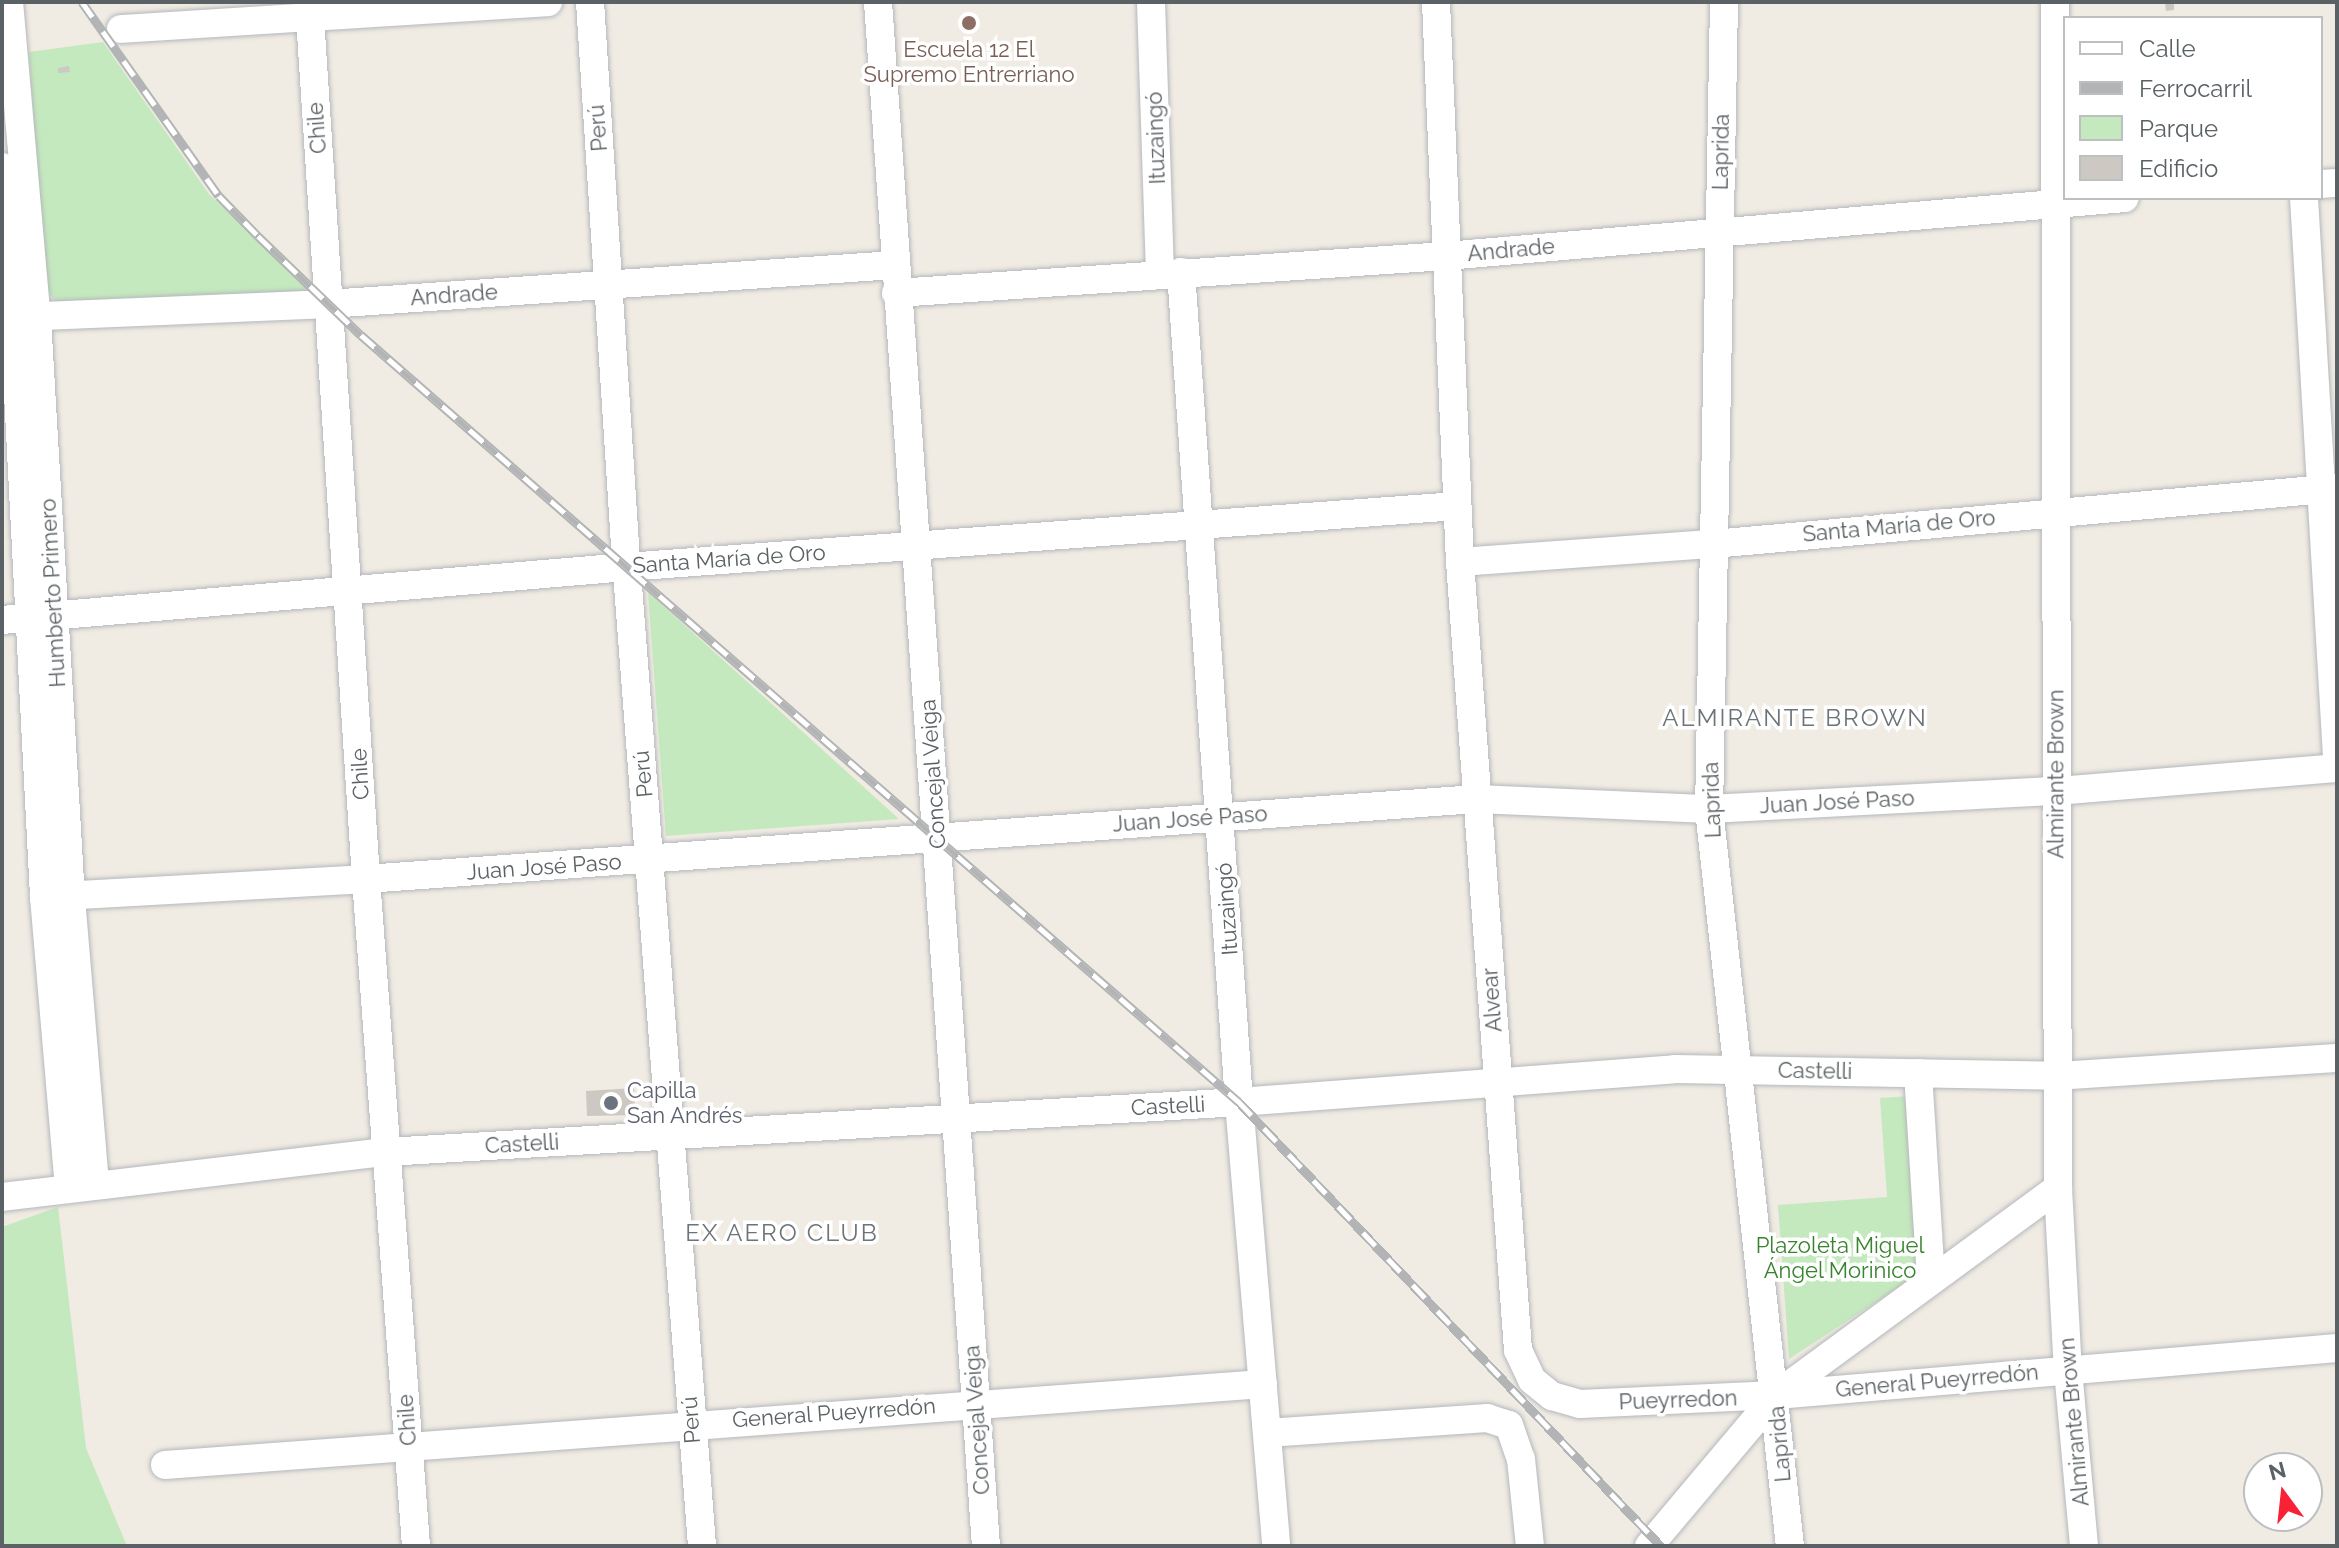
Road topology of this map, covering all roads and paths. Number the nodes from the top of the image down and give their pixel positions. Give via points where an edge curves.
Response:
1 (9, 2) edge
2 (548, 2) edge
3 (590, 2) edge
4 (878, 2) edge
5 (1151, 2) edge
6 (1436, 2) edge
7 (1724, 2) edge
8 (2055, 2) edge
9 (310, 10) edge
10 (121, 29) dead end
11 (2, 167) edge
12 (2102, 200) edge
13 (2304, 200) edge
14 (2056, 204) junction
15 (1719, 231) junction
16 (1446, 256) junction
17 (1171, 274) junction
18 (895, 279) junction
19 (609, 284) junction
20 (328, 304) junction
21 (26, 318) junction
22 (2330, 488) edge
23 (1457, 506) junction
24 (2054, 512) junction
25 (1200, 524) junction
26 (1713, 544) junction
27 (915, 545) junction
28 (1460, 562) junction
29 (626, 567) junction
30 (350, 590) junction
31 (29, 617) edge
32 (2337, 756) edge
33 (2337, 768) edge
34 (2057, 791) junction
35 (1477, 799) junction
36 (1709, 809) junction
37 (1221, 816) junction
38 (938, 836) junction
39 (650, 860) junction
40 (366, 879) junction
41 (57, 897) junction
42 (2337, 1058) edge
43 (1736, 1070) junction
44 (1918, 1073) junction
45 (2057, 1076) junction
46 (1498, 1083) junction
47 (1239, 1102) junction
48 (954, 1118) junction
49 (671, 1135) junction
50 (386, 1152) junction
51 (82, 1186) junction
52 (2058, 1188) junction
53 (2, 1197) edge
54 (1931, 1280) junction
55 (2337, 1348) edge
56 (2068, 1370) junction
57 (1263, 1384) junction
58 (1776, 1395) junction
59 (976, 1402) junction
60 (1580, 1404) joint
61 (691, 1424) junction
62 (1267, 1433) junction
63 (409, 1447) junction
64 (165, 1465) dead end
65 (416, 1546) edge
66 (702, 1546) edge
67 (986, 1546) edge
68 (1276, 1546) edge
69 (1530, 1546) edge
70 (1649, 1546) edge
71 (1790, 1546) edge
72 (2084, 1546) edge

1 - 21 street, Humberto Primero
2 - 9 street
3 - 19 street, Perú
4 - 18 street, Concejal Veiga
5 - 17 street, Ituzaingó
6 - 16 street, Alvear
7 - 15 street, Laprida
8 - 14 street, Almirante Brown
9 - 10 street
9 - 20 street, Chile
11 - 21 street, Humberto Primero
12 - 14 street, Andrade
13 - 22 street
14 - 15 street, Andrade
14 - 24 street, Almirante Brown
15 - 16 street, Andrade
15 - 26 street, Laprida
16 - 17 street, Andrade
16 - 23 street, Alvear
17 - 18 street, Andrade
17 - 25 street, Ituzaingó
18 - 19 street, Andrade
18 - 27 street, Concejal Veiga
19 - 20 street, Andrade
19 - 29 street, Perú
20 - 21 street, Andrade
20 - 30 street, Chile
21 - 31 street, Humberto Primero
22 - 24 street, Santa María de Oro
22 - 32 street
23 - 25 street, Santa María de Oro
23 - 28 street, Alvear
24 - 26 street, Santa María de Oro
24 - 34 street, Almirante Brown
25 - 27 street, Santa María de Oro
25 - 37 street, Ituzaingó
26 - 28 street, Santa María de Oro
26 - 36 street, Laprida
27 - 29 street, Santa María de Oro
27 - 38 street, Concejal Veiga
28 - 35 street, Alvear
29 - 30 street, Santa María de Oro
29 - 39 street, Perú
30 - 31 street, Santa María de Oro
30 - 40 street, Chile
31 - 41 street, Humberto Primero
33 - 34 street, Juan José Paso
34 - 36 street, Juan José Paso
34 - 45 street, Almirante Brown
35 - 36 street, Juan José Paso
35 - 37 street, Juan José Paso
35 - 46 street, Alvear
36 - 43 street, Laprida
37 - 38 street, Juan José Paso
37 - 47 street, Ituzaingó
38 - 39 street, Juan José Paso
38 - 48 street, Concejal Veiga
39 - 40 street, Juan José Paso
39 - 49 street, Perú
40 - 41 street, Juan José Paso
40 - 50 street, Chile
41 - 51 street, Humberto Primero
42 - 45 street, Castelli
43 - 44 street, Castelli
43 - 46 street, Castelli via 1675,1069
43 - 58 street, Laprida
44 - 45 street, Castelli
44 - 54 street
45 - 52 street, Almirante Brown
46 - 47 street, Castelli
46 - 60 street, Alvear via 1518,1350 1532,1380 1552,1396
47 - 48 street, Castelli
47 - 57 street, Ituzaingó
48 - 49 street, Castelli
48 - 59 street, Concejal Veiga
49 - 50 street, Castelli
49 - 61 street, Perú
50 - 51 street, Castelli
50 - 63 street, Chile
51 - 53 street, Castelli
52 - 54 street
52 - 56 street, Almirante Brown
54 - 58 street
55 - 56 street, General Pueyrredón
56 - 58 street, General Pueyrredón
56 - 72 street, Almirante Brown
57 - 59 street, General Pueyrredón
57 - 62 street, Ituzaingó
58 - 60 street, Pueyrredon
58 - 70 street
58 - 71 street, Laprida
59 - 61 street, General Pueyrredón
59 - 67 street, Concejal Veiga
61 - 63 street, General Pueyrredón
61 - 66 street, Perú
62 - 68 street, Ituzaingó
62 - 69 street via 1487,1418 1509,1425 1521,1459
63 - 64 street, General Pueyrredón
63 - 65 street, Chile

